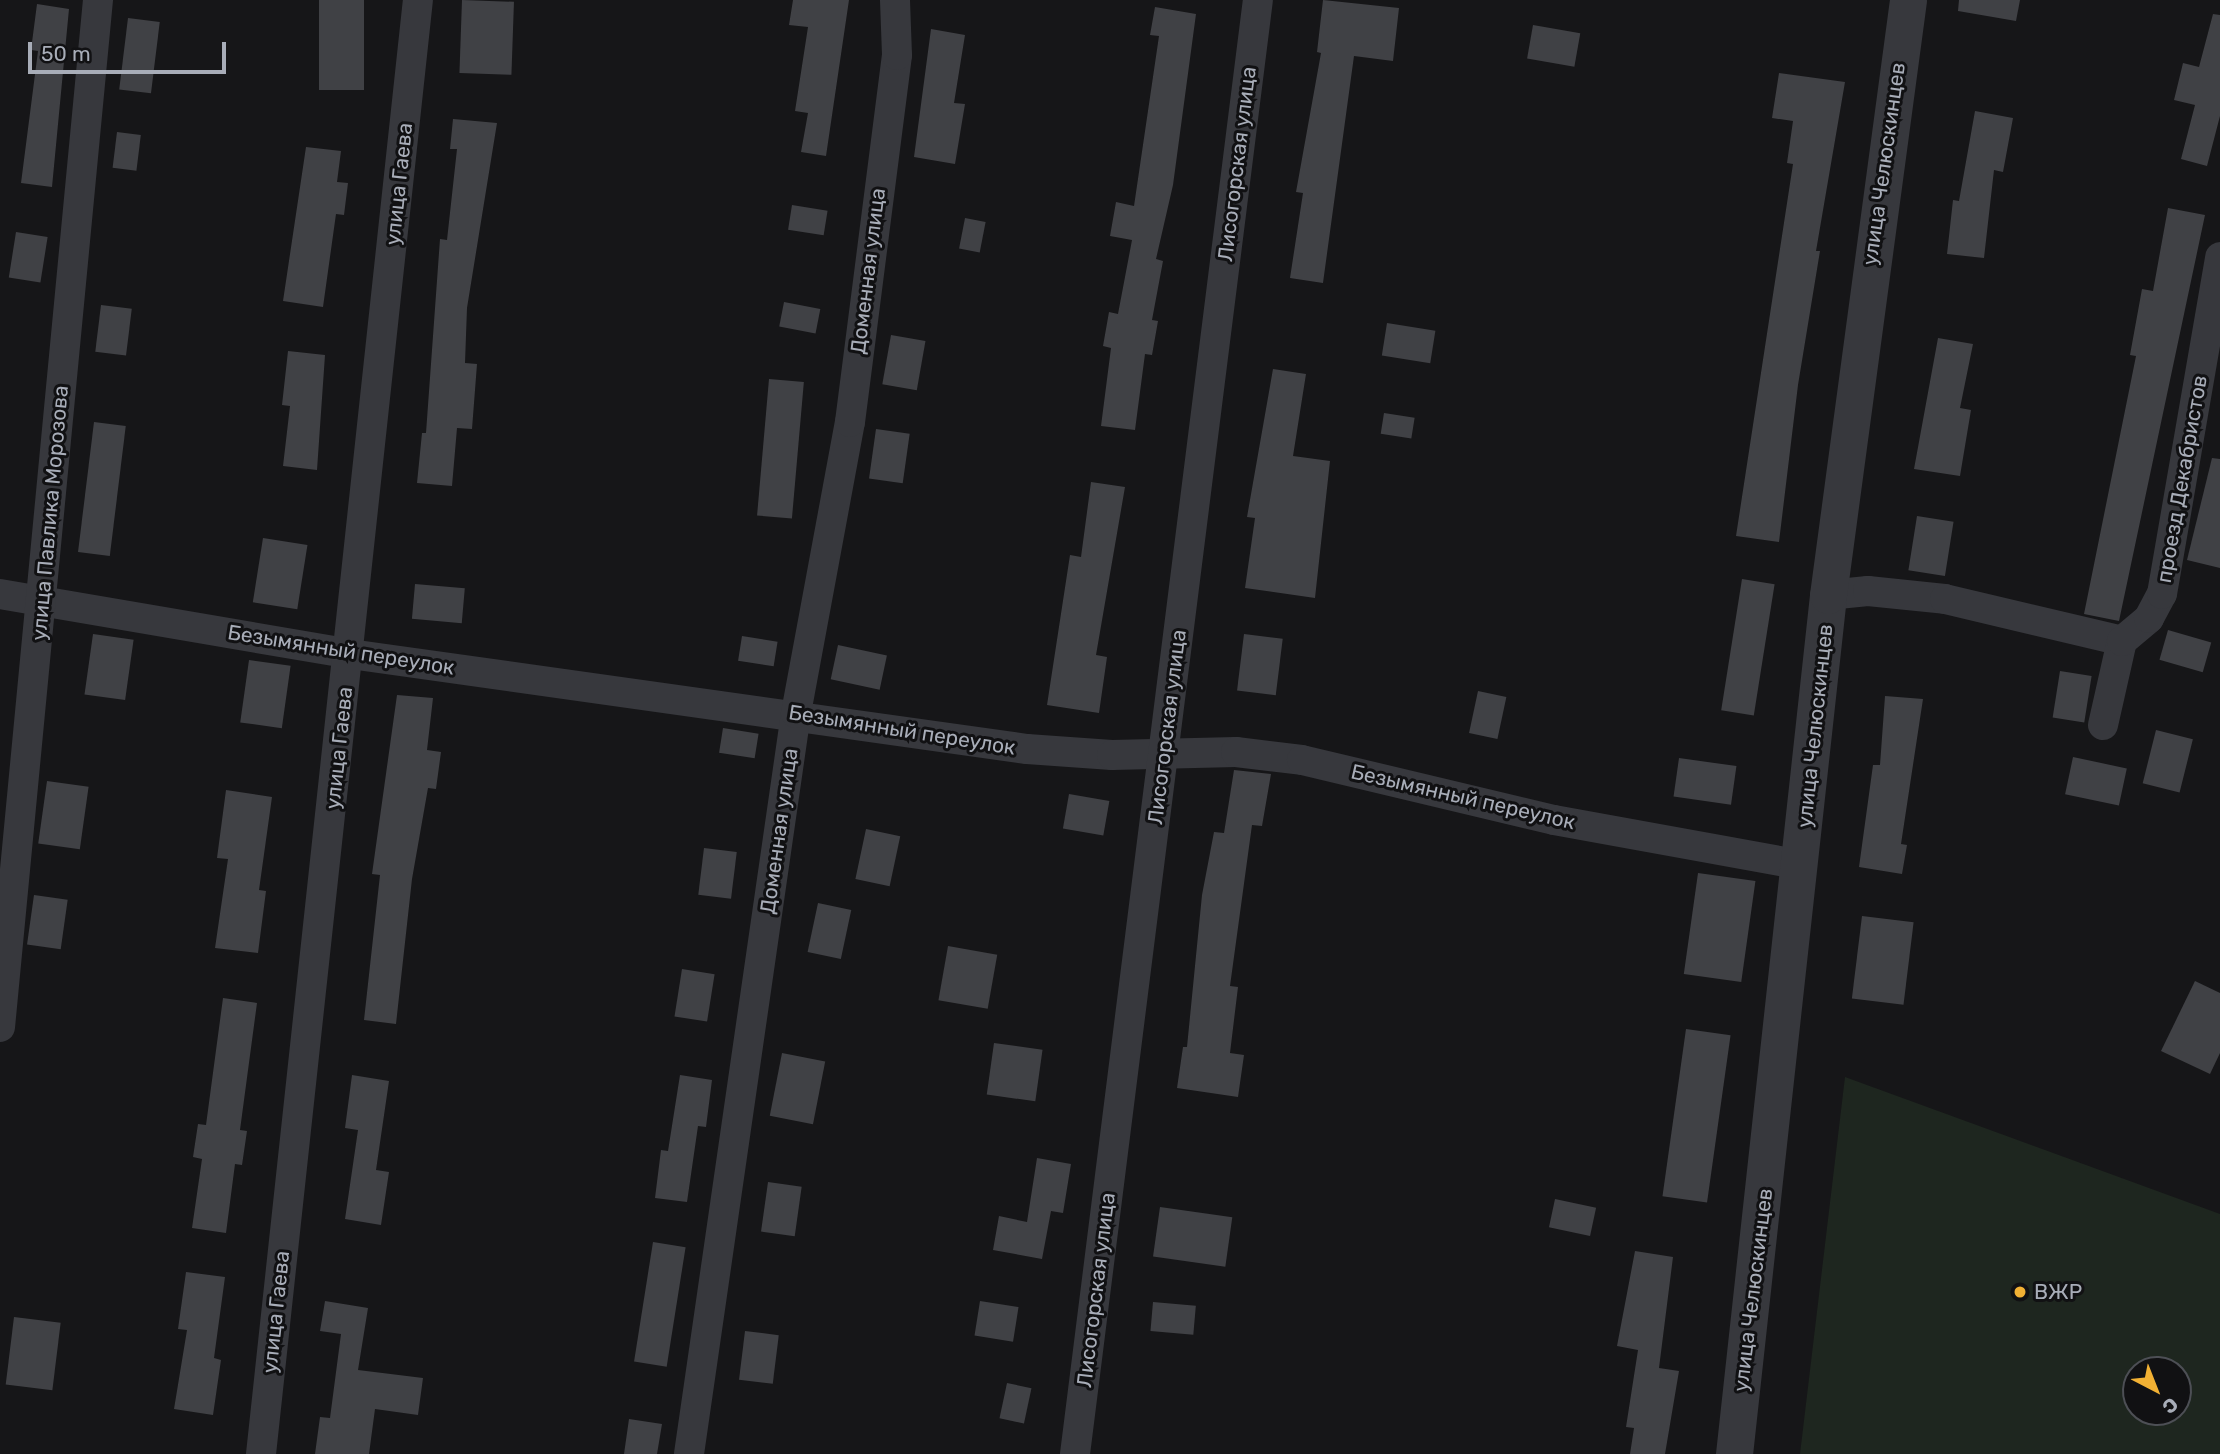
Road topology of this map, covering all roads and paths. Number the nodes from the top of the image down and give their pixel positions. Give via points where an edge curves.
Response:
1 (98, 0) edge
2 (418, 0) edge
3 (895, 0) edge
4 (1258, 0) edge
5 (1908, 0) edge
6 (2220, 257) edge
7 (0, 594) edge
8 (1828, 595) junction
9 (42, 602) junction
10 (2122, 641) junction
11 (350, 654) junction
12 (796, 713) junction
13 (2103, 725) dead end
14 (1164, 753) junction
15 (1802, 865) junction
16 (0, 1027) edge
17 (261, 1454) edge
18 (689, 1454) edge
19 (1075, 1454) edge
20 (1734, 1454) edge

1 - 9 street, улица Павлика Морозова
2 - 11 street, улица Гаева
3 - 12 street, Доменная улица via 897,55 850,422
4 - 14 street, Лисогорская улица
5 - 8 street, улица Челюскинцев
6 - 10 street, проезд Декабристов via 2162,594 2149,618
7 - 9 street, Безымянный переулок
8 - 10 street via 1868,591 1945,599
8 - 15 street, улица Челюскинцев
9 - 11 street, Безымянный переулок
9 - 16 street, улица Павлика Морозова
10 - 13 street
11 - 12 street, Безымянный переулок
11 - 17 street, улица Гаева
12 - 14 street, Безымянный переулок via 1027,749 1112,755
12 - 18 street, Доменная улица
14 - 15 street, Безымянный переулок via 1236,752 1302,760 1554,820
14 - 19 street, Лисогорская улица
15 - 20 street, улица Челюскинцев

